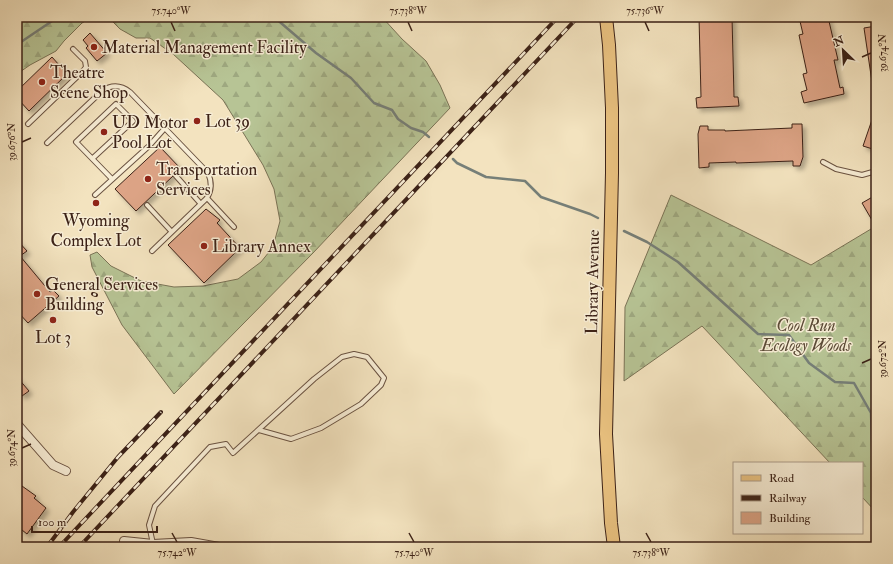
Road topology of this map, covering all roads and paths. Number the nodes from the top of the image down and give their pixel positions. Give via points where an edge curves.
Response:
1 (606, 17) edge
2 (73, 48) dead end
3 (28, 124) dead end
4 (165, 128) junction
5 (47, 143) dead end
6 (93, 158) junction
7 (823, 162) dead end
8 (876, 171) edge
9 (176, 176) dead end
10 (112, 179) junction
11 (94, 195) dead end
12 (207, 198) junction
13 (200, 203) junction
14 (147, 205) dead end
15 (234, 227) dead end
16 (171, 231) junction
17 (152, 251) dead end
18 (17, 424) edge
19 (259, 430) junction
20 (66, 471) dead end
21 (124, 541) dead end
22 (153, 544) junction
23 (219, 547) edge
24 (614, 547) edge

1 - 24 main road, Library Avenue via 612,108 606,434
2 - 3 lane via 85,61 84,71
4 - 5 lane via 130,92 116,85 102,91
4 - 10 lane
4 - 12 lane via 208,173 211,187
6 - 6 lane via 76,142 116,104 133,121
6 - 10 lane
7 - 8 lane via 836,170 862,175
9 - 13 lane
10 - 11 lane
12 - 13 lane
12 - 15 lane
13 - 16 lane
14 - 16 lane
16 - 17 lane
18 - 20 street via 53,466
19 - 19 lane via 342,357 354,354 367,357 384,378 381,385 362,404 322,428 291,439
19 - 22 lane via 233,453 226,444 210,447 155,506 149,525
21 - 22 street
22 - 23 street via 191,542

